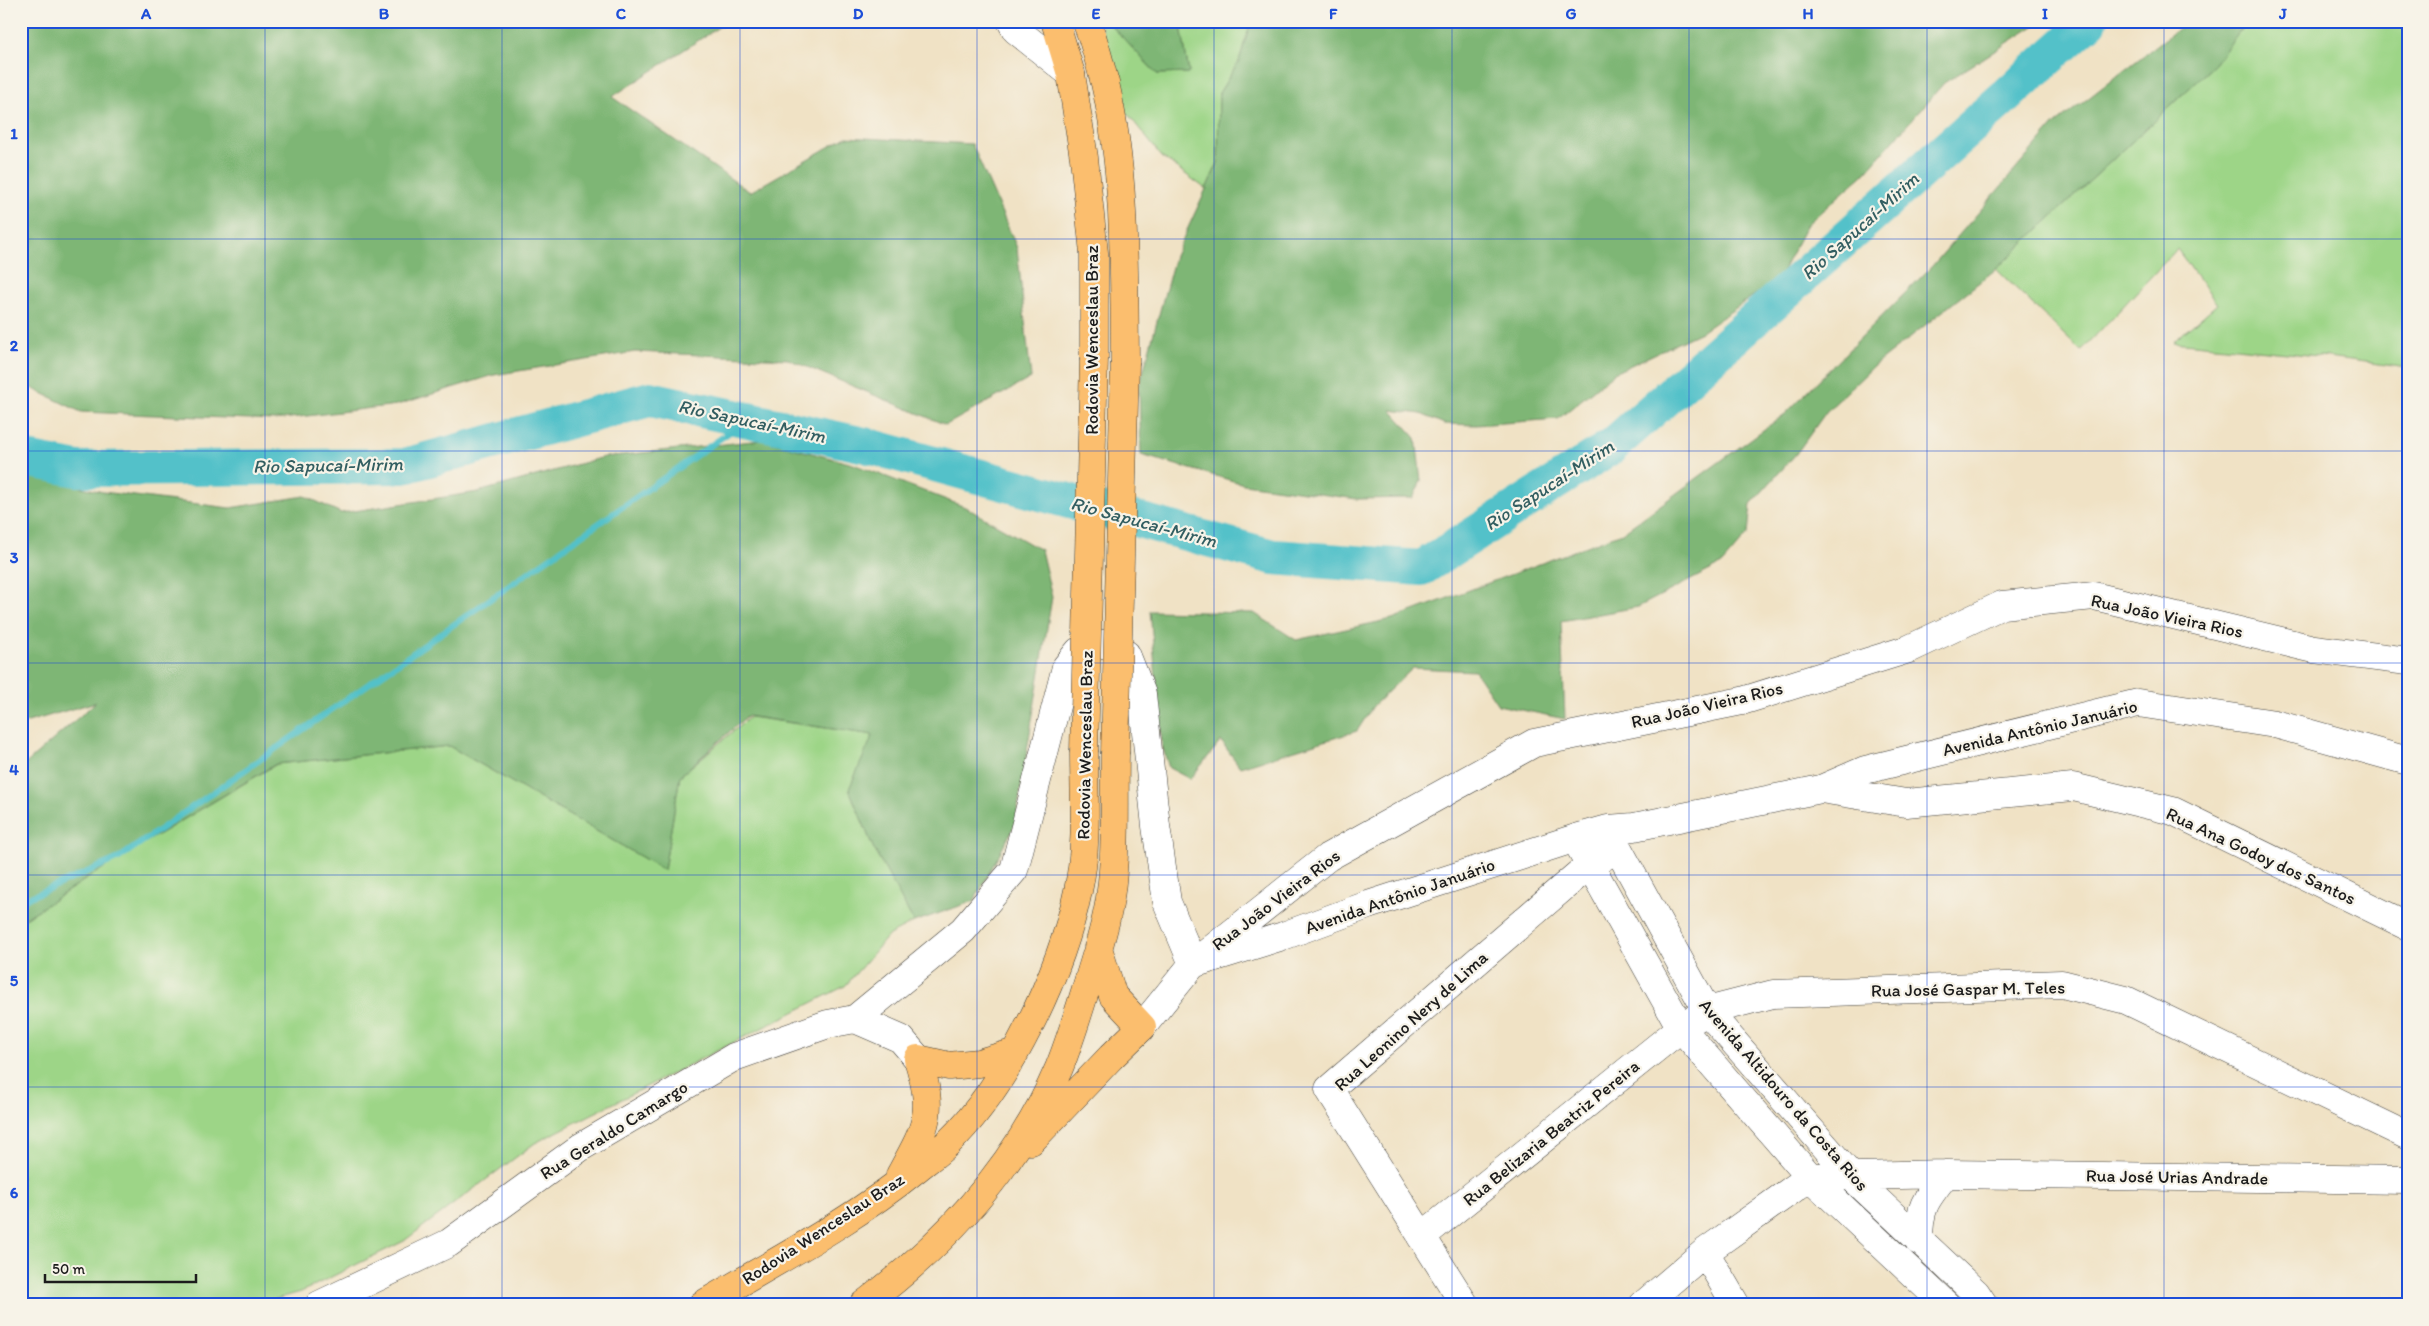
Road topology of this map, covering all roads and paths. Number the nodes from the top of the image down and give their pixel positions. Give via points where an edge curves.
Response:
1 (1011, 21) edge
2 (1055, 21) edge
3 (1086, 21) edge
4 (1071, 74) junction
5 (2408, 661) edge
6 (2408, 761) edge
7 (1821, 789) junction
8 (1576, 838) junction
9 (1613, 839) junction
10 (1589, 865) junction
11 (2408, 926) edge
12 (1098, 948) junction
13 (1193, 964) junction
14 (1707, 1010) junction
15 (855, 1019) junction
16 (1142, 1027) junction
17 (1681, 1028) junction
18 (1014, 1053) junction
19 (918, 1059) junction
20 (2408, 1136) edge
21 (1946, 1174) junction
22 (1850, 1176) junction
23 (1810, 1178) junction
24 (2408, 1180) edge
25 (989, 1186) junction
26 (893, 1188) junction
27 (1421, 1237) junction
28 (1919, 1241) junction
29 (1705, 1252) junction
30 (1975, 1301) edge
31 (319, 1305) edge
32 (702, 1305) edge
33 (863, 1305) edge
34 (1465, 1305) edge
35 (1643, 1305) edge
36 (1736, 1305) edge
37 (1946, 1305) edge

1 - 4 street via 1016,30
2 - 4 highway, Rodovia Wenceslau Braz
3 - 12 highway, Rodovia Wenceslau Braz, bridge via 1109,101 1119,162 1124,250 1125,362 1110,898
4 - 18 highway, Rodovia Wenceslau Braz, bridge via 1094,253 1084,838 1078,891 1061,952
5 - 13 street, Rua João Vieira Rios via 2314,649 2094,596 2002,605 1909,649 1742,701 1534,743 1328,858
6 - 7 street, Avenida Antônio Januário via 2275,724 2138,703 1865,770
7 - 9 street, Rua Ana Godoy dos Santos via 1634,827
7 - 11 street, Rua Ana Godoy dos Santos via 1906,804 2073,787 2173,810
8 - 9 street, Avenida Antônio Januário
8 - 10 street, Avenida Altidouro da Costa Rios
8 - 13 street, Avenida Antônio Januário
9 - 10 street, Rua Leonino Nery de Lima
9 - 14 street, Avenida Altidouro da Costa Rios
10 - 17 street, Avenida Altidouro da Costa Rios
10 - 27 street, Rua Leonino Nery de Lima via 1329,1089
12 - 16 highway via 1113,996
12 - 25 highway, Rodovia Wenceslau Braz via 1058,1069 1024,1135
13 - 15 street via 1167,902 1142,694 1126,654 1110,644 1097,644 1079,651 1066,667 1014,870 963,930
13 - 16 street, Rua João Vieira Rios
14 - 17 street, Rua Belizaria Beatriz Pereira
14 - 20 street, Rua José Gaspar M. Teles via 1773,994 2062,984 2126,1000
14 - 22 street, Avenida Altidouro da Costa Rios
15 - 19 street via 902,1039
15 - 31 street, Rua Geraldo Camargo via 828,1024 734,1056 581,1147 449,1243
16 - 25 highway
17 - 23 street, Avenida Altidouro da Costa Rios
17 - 27 street, Rua Belizaria Beatriz Pereira
18 - 19 highway via 979,1063 949,1066
18 - 26 highway, Rodovia Wenceslau Braz via 985,1099 948,1143
19 - 26 highway via 926,1083 928,1112 921,1137
21 - 22 street, Rua José Urias Andrade
21 - 24 street, Rua José Urias Andrade
21 - 28 street via 1926,1200 1919,1218
22 - 23 street, Rua José Urias Andrade
22 - 28 street, Avenida Altidouro da Costa Rios
23 - 29 street
23 - 37 street, Avenida Altidouro da Costa Rios
25 - 33 highway, Rodovia Wenceslau Braz via 943,1236
26 - 32 highway, Rodovia Wenceslau Braz via 831,1229
27 - 34 street, Rua Leonino Nery de Lima
28 - 30 street, Avenida Altidouro da Costa Rios
29 - 35 street
29 - 36 street

